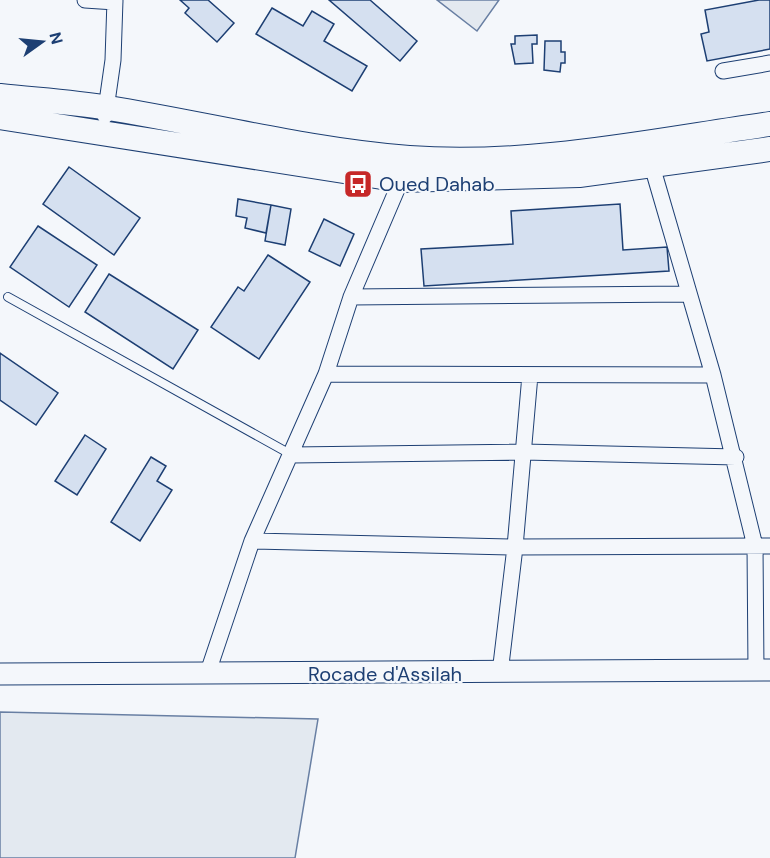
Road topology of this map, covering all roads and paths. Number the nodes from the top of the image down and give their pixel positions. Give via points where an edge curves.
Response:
1 (84, 0) edge
2 (115, 1) edge
3 (770, 63) edge
4 (723, 71) dead end
5 (0, 96) edge
6 (107, 108) junction
7 (0, 117) edge
8 (770, 124) edge
9 (101, 132) junction
10 (770, 149) edge
11 (652, 165) junction
12 (405, 169) junction
13 (688, 294) junction
14 (8, 297) dead end
15 (351, 297) junction
16 (326, 374) junction
17 (530, 375) junction
18 (713, 375) junction
19 (524, 452) junction
20 (292, 455) junction
21 (735, 457) junction
22 (252, 541) junction
23 (763, 546) edge
24 (515, 547) junction
25 (763, 671) edge
26 (500, 673) junction
27 (0, 674) edge
28 (207, 675) junction

1 - 2 street
2 - 6 street
3 - 4 street
5 - 6 main road
6 - 9 street
6 - 12 main road via 306,144
7 - 9 main road
8 - 12 main road via 655,144
9 - 12 main road
10 - 11 main road
11 - 12 main road via 579,175
11 - 13 street
12 - 15 street
13 - 15 street
13 - 18 street
14 - 20 lane
15 - 16 street
16 - 17 street
16 - 20 street
17 - 18 street
17 - 19 street
18 - 21 street
19 - 20 street
19 - 21 street
19 - 24 street
20 - 22 street
21 - 23 street
22 - 24 street
22 - 28 street
23 - 24 street
23 - 25 street
24 - 26 street
25 - 26 street, Rocade d'Assilah
26 - 28 street, Rocade d'Assilah
27 - 28 street, Rocade d'Assilah

